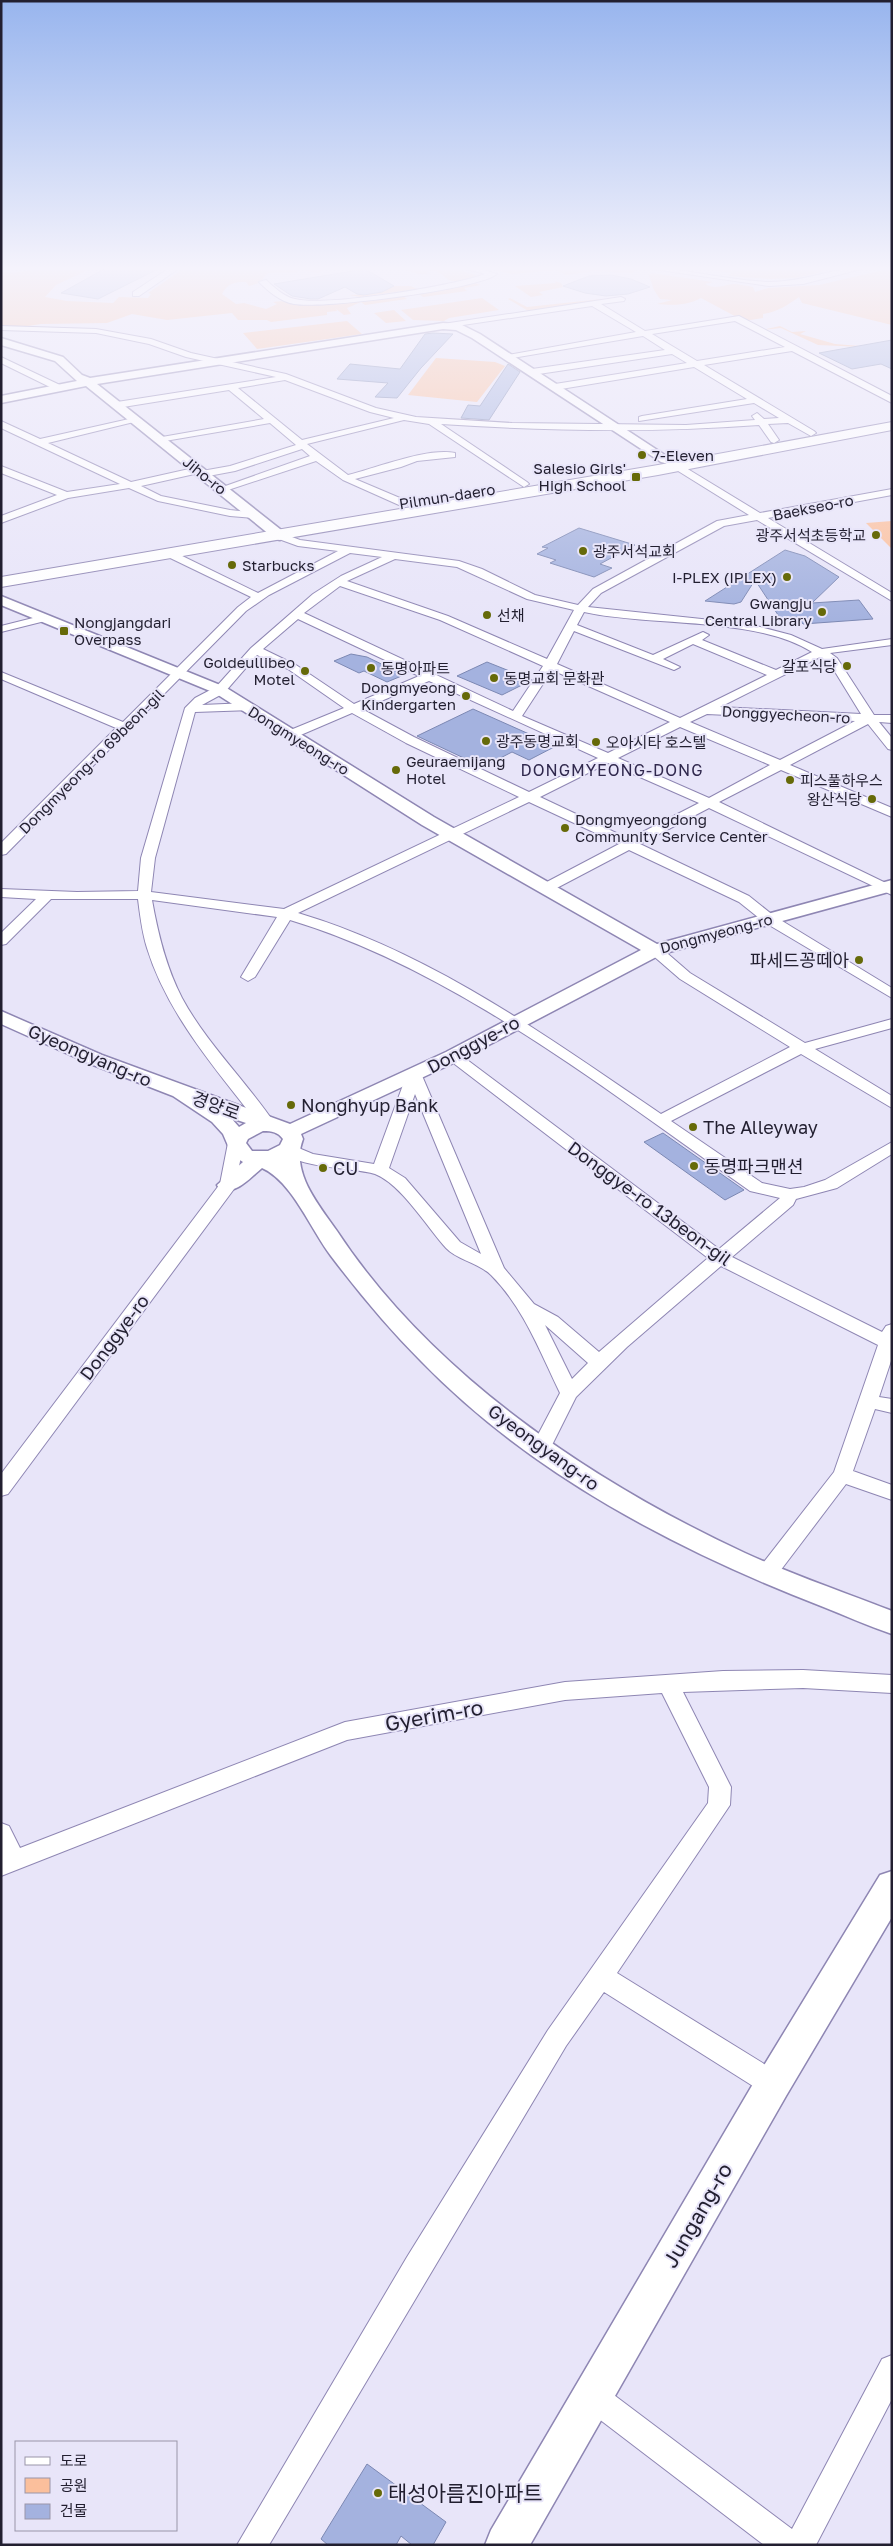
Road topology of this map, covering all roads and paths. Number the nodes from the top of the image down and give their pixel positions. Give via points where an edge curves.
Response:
1 (54, 386) edge
2 (70, 386) edge
3 (93, 386) edge
4 (238, 386) edge
5 (308, 386) edge
6 (562, 386) edge
7 (732, 386) edge
8 (865, 386) edge
9 (231, 387) junction
10 (555, 387) joint
11 (59, 388) junction
12 (1, 400) edge
13 (755, 400) junction
14 (892, 400) edge
15 (117, 405) junction
16 (892, 417) edge
17 (403, 418) junction
18 (135, 419) junction
19 (272, 420) junction
20 (789, 420) junction
21 (431, 422) junction
22 (764, 423) junction
23 (1, 424) edge
24 (615, 426) junction
25 (892, 426) edge
26 (811, 434) junction
27 (162, 440) junction
28 (774, 440) junction
29 (40, 442) junction
30 (301, 444) junction
31 (452, 455) dead end
32 (317, 457) junction
33 (671, 463) junction
34 (1, 469) edge
35 (200, 472) junction
36 (346, 478) junction
37 (524, 484) junction
38 (130, 485) junction
39 (222, 489) junction
40 (892, 492) edge
41 (66, 495) junction
42 (404, 503) junction
43 (254, 515) junction
44 (761, 516) junction
45 (1, 520) edge
46 (275, 531) junction
47 (348, 550) junction
48 (168, 553) junction
49 (393, 556) junction
50 (1, 571) edge
51 (1, 582) edge
52 (338, 582) junction
53 (259, 597) junction
54 (892, 598) edge
55 (1, 600) edge
56 (580, 609) junction
57 (295, 613) junction
58 (45, 618) junction
59 (724, 624) junction
60 (571, 626) junction
61 (1, 629) edge
62 (692, 640) junction
63 (892, 642) edge
64 (255, 650) junction
65 (822, 652) junction
66 (654, 659) junction
67 (550, 665) junction
68 (674, 667) dead end
69 (180, 671) junction
70 (2, 675) edge
71 (778, 675) junction
72 (430, 676) junction
73 (220, 690) junction
74 (248, 707) junction
75 (191, 709) junction
76 (354, 710) junction
77 (702, 710) junction
78 (515, 717) junction
79 (870, 718) junction
80 (892, 719) edge
81 (679, 722) junction
82 (124, 727) junction
83 (292, 734) junction
84 (892, 746) edge
85 (608, 757) junction
86 (781, 767) junction
87 (531, 796) junction
88 (710, 804) junction
89 (892, 813) edge
90 (453, 834) junction
91 (630, 844) junction
92 (1, 851) edge
93 (546, 888) junction
94 (890, 888) edge
95 (1, 893) edge
96 (47, 895) junction
97 (144, 895) junction
98 (286, 914) junction
99 (769, 919) junction
100 (1, 941) edge
101 (655, 950) junction
102 (248, 977) dead end
103 (892, 994) edge
104 (1, 1017) edge
105 (516, 1022) junction
106 (892, 1023) edge
107 (801, 1047) junction
108 (453, 1056) junction
109 (415, 1074) junction
110 (180, 1092) junction
111 (892, 1103) edge
112 (660, 1121) junction
113 (267, 1124) junction
114 (237, 1141) junction
115 (289, 1141) junction
116 (892, 1147) edge
117 (260, 1159) junction
118 (380, 1170) junction
119 (228, 1185) junction
120 (297, 1187) junction
121 (790, 1194) junction
122 (721, 1259) junction
123 (496, 1270) junction
124 (528, 1308) junction
125 (889, 1336) edge
126 (599, 1362) junction
127 (569, 1393) junction
128 (867, 1401) junction
129 (892, 1406) edge
130 (540, 1448) junction
131 (842, 1475) junction
132 (1, 1489) edge
133 (892, 1493) edge
134 (767, 1573) junction
135 (892, 1622) edge
136 (668, 1684) junction
137 (892, 1684) edge
138 (1, 1833) edge
139 (8, 1864) edge
140 (892, 1886) edge
141 (601, 1976) junction
142 (773, 2084) junction
143 (892, 2369) edge
144 (592, 2396) junction
145 (252, 2545) edge
146 (506, 2545) edge
147 (789, 2545) edge
148 (800, 2545) edge

1 - 11 street
2 - 11 street
3 - 15 street, Jiho-ro
4 - 9 street
5 - 17 street
6 - 10 street
7 - 13 street
8 - 14 street
9 - 15 street
9 - 19 street
10 - 24 street
11 - 12 street
13 - 20 street
13 - 22 street via 748,407
13 - 24 street
15 - 18 street, Jiho-ro
16 - 26 main road, Pilmun-daero
17 - 21 street
17 - 30 street
18 - 27 street, Jiho-ro
18 - 29 street
19 - 27 street
19 - 30 street
20 - 22 street
20 - 26 street
21 - 24 street
21 - 37 street
22 - 24 street via 686,428
22 - 28 street
23 - 29 street
24 - 33 street
25 - 33 main road, Pilmun-daero
26 - 28 main road, Pilmun-daero
27 - 35 street, Jiho-ro
28 - 33 main road, Pilmun-daero
29 - 38 street
30 - 32 street
30 - 35 street via 232,469
31 - 36 street via 415,458
32 - 36 street
32 - 39 street
33 - 37 main road, Pilmun-daero
33 - 44 street
33 - 46 main road, Pilmun-daero
34 - 41 street
35 - 38 street
35 - 39 street, Jiho-ro
36 - 42 street
37 - 42 main road, Pilmun-daero
38 - 41 street
38 - 43 street via 158,498
39 - 43 street, Jiho-ro
40 - 44 street, Baekseo-ro
41 - 45 street
42 - 46 main road, Pilmun-daero
43 - 46 street, Jiho-ro
44 - 54 street
44 - 56 street, Baekseo-ro via 712,527 597,591
46 - 47 street, Donggyecheon-ro via 298,543
46 - 48 main road, Pilmun-daero
46 - 50 main road, Pilmun-daero
47 - 49 street, Donggyecheon-ro
47 - 53 street, Dongmyeong-ro 69beon-gil
48 - 51 main road, Pilmun-daero
48 - 53 street
49 - 52 street
49 - 56 street, Donggyecheon-ro via 459,564 531,596
52 - 57 street
52 - 67 street via 431,612
53 - 69 street, Dongmyeong-ro 69beon-gil
55 - 58 street, Dongmyeong-ro
56 - 59 street, Donggyecheon-ro
56 - 60 street
57 - 64 street
57 - 72 street
58 - 61 street
58 - 69 street, Dongmyeong-ro
59 - 62 street
59 - 65 street, Donggyecheon-ro via 780,635
60 - 66 street
60 - 67 street
62 - 66 street
62 - 71 street
63 - 65 street
64 - 73 street
64 - 76 street via 292,667
65 - 71 street, Donggyecheon-ro
65 - 79 street, Donggyecheon-ro via 833,660
66 - 68 street
67 - 78 street
67 - 81 street
69 - 73 street, Dongmyeong-ro
69 - 82 street, Dongmyeong-ro 69beon-gil
70 - 82 street
71 - 77 street, Donggyecheon-ro
72 - 76 street
72 - 78 street
73 - 74 street, Dongmyeong-ro
73 - 75 street
74 - 75 street
74 - 83 street, Dongmyeong-ro
75 - 97 street via 150,849
76 - 83 street
76 - 87 street via 410,740
77 - 79 street, Donggyecheon-ro
77 - 81 street, Donggyecheon-ro
78 - 85 street
79 - 80 street
79 - 84 street, Donggyecheon-ro
79 - 86 street, Donggyecheon-ro
81 - 85 street, Donggyecheon-ro
81 - 86 street
82 - 92 street, Dongmyeong-ro 69beon-gil
83 - 90 street, Dongmyeong-ro
85 - 87 street, Donggyecheon-ro
85 - 88 street
86 - 88 street, Donggyecheon-ro
86 - 89 street
87 - 90 street, Donggyecheon-ro
87 - 91 street
88 - 91 street, Donggyecheon-ro
88 - 94 street
90 - 93 street, Dongmyeong-ro
90 - 98 street
91 - 93 street, Donggyecheon-ro
91 - 99 street via 744,899
93 - 101 street, Dongmyeong-ro
94 - 99 street, Dongmyeong-ro
95 - 96 street
96 - 97 street
96 - 100 street
97 - 98 street
97 - 113 street via 154,948 175,998 219,1063
98 - 102 street
98 - 105 street via 359,938
99 - 101 street, Dongmyeong-ro
99 - 103 street
101 - 105 street, Donggye-ro
101 - 107 street via 685,976
104 - 110 street, Gyeongyang-ro
105 - 108 street, Donggye-ro
105 - 112 street
106 - 107 street
107 - 111 street
107 - 112 street
108 - 109 street, Donggye-ro
108 - 122 street, Donggye-ro 13beon-gil
109 - 115 street, Donggye-ro
109 - 118 street
109 - 123 street
110 - 113 street, 경양로
110 - 114 street, 경양로 via 217,1115
112 - 121 street via 756,1187
113 - 114 street, 경양로 via 244,1130
113 - 115 street, 경양로 via 280,1126
114 - 117 street, 경양로 via 238,1148 246,1155
114 - 119 street
115 - 117 street via 277,1157
115 - 118 street via 309,1158
115 - 120 street via 290,1165
116 - 121 street via 826,1187
117 - 119 street
117 - 120 street, 경양로 via 284,1172
118 - 123 street via 399,1182 454,1246
119 - 132 street, Donggye-ro
120 - 130 street, Gyeongyang-ro via 328,1237 382,1306 437,1364
121 - 122 street via 787,1201
122 - 125 street, Donggye-ro 13beon-gil
122 - 126 street via 646,1319
123 - 124 street
124 - 126 street via 552,1321
124 - 127 street
125 - 128 street
126 - 127 street
127 - 130 street
128 - 129 street
128 - 131 street
130 - 134 street, Gyeongyang-ro via 639,1512
131 - 133 street
131 - 134 street
134 - 135 street, Gyeongyang-ro
136 - 137 street, Gyerim-ro via 802,1679
136 - 139 street, Gyerim-ro via 565,1691 345,1731
136 - 141 street via 720,1787 719,1804
138 - 139 street
140 - 142 main road, Jungang-ro
141 - 142 street
141 - 145 street via 552,2046
142 - 144 main road, Jungang-ro
143 - 148 street
144 - 146 main road, Jungang-ro
144 - 147 street

